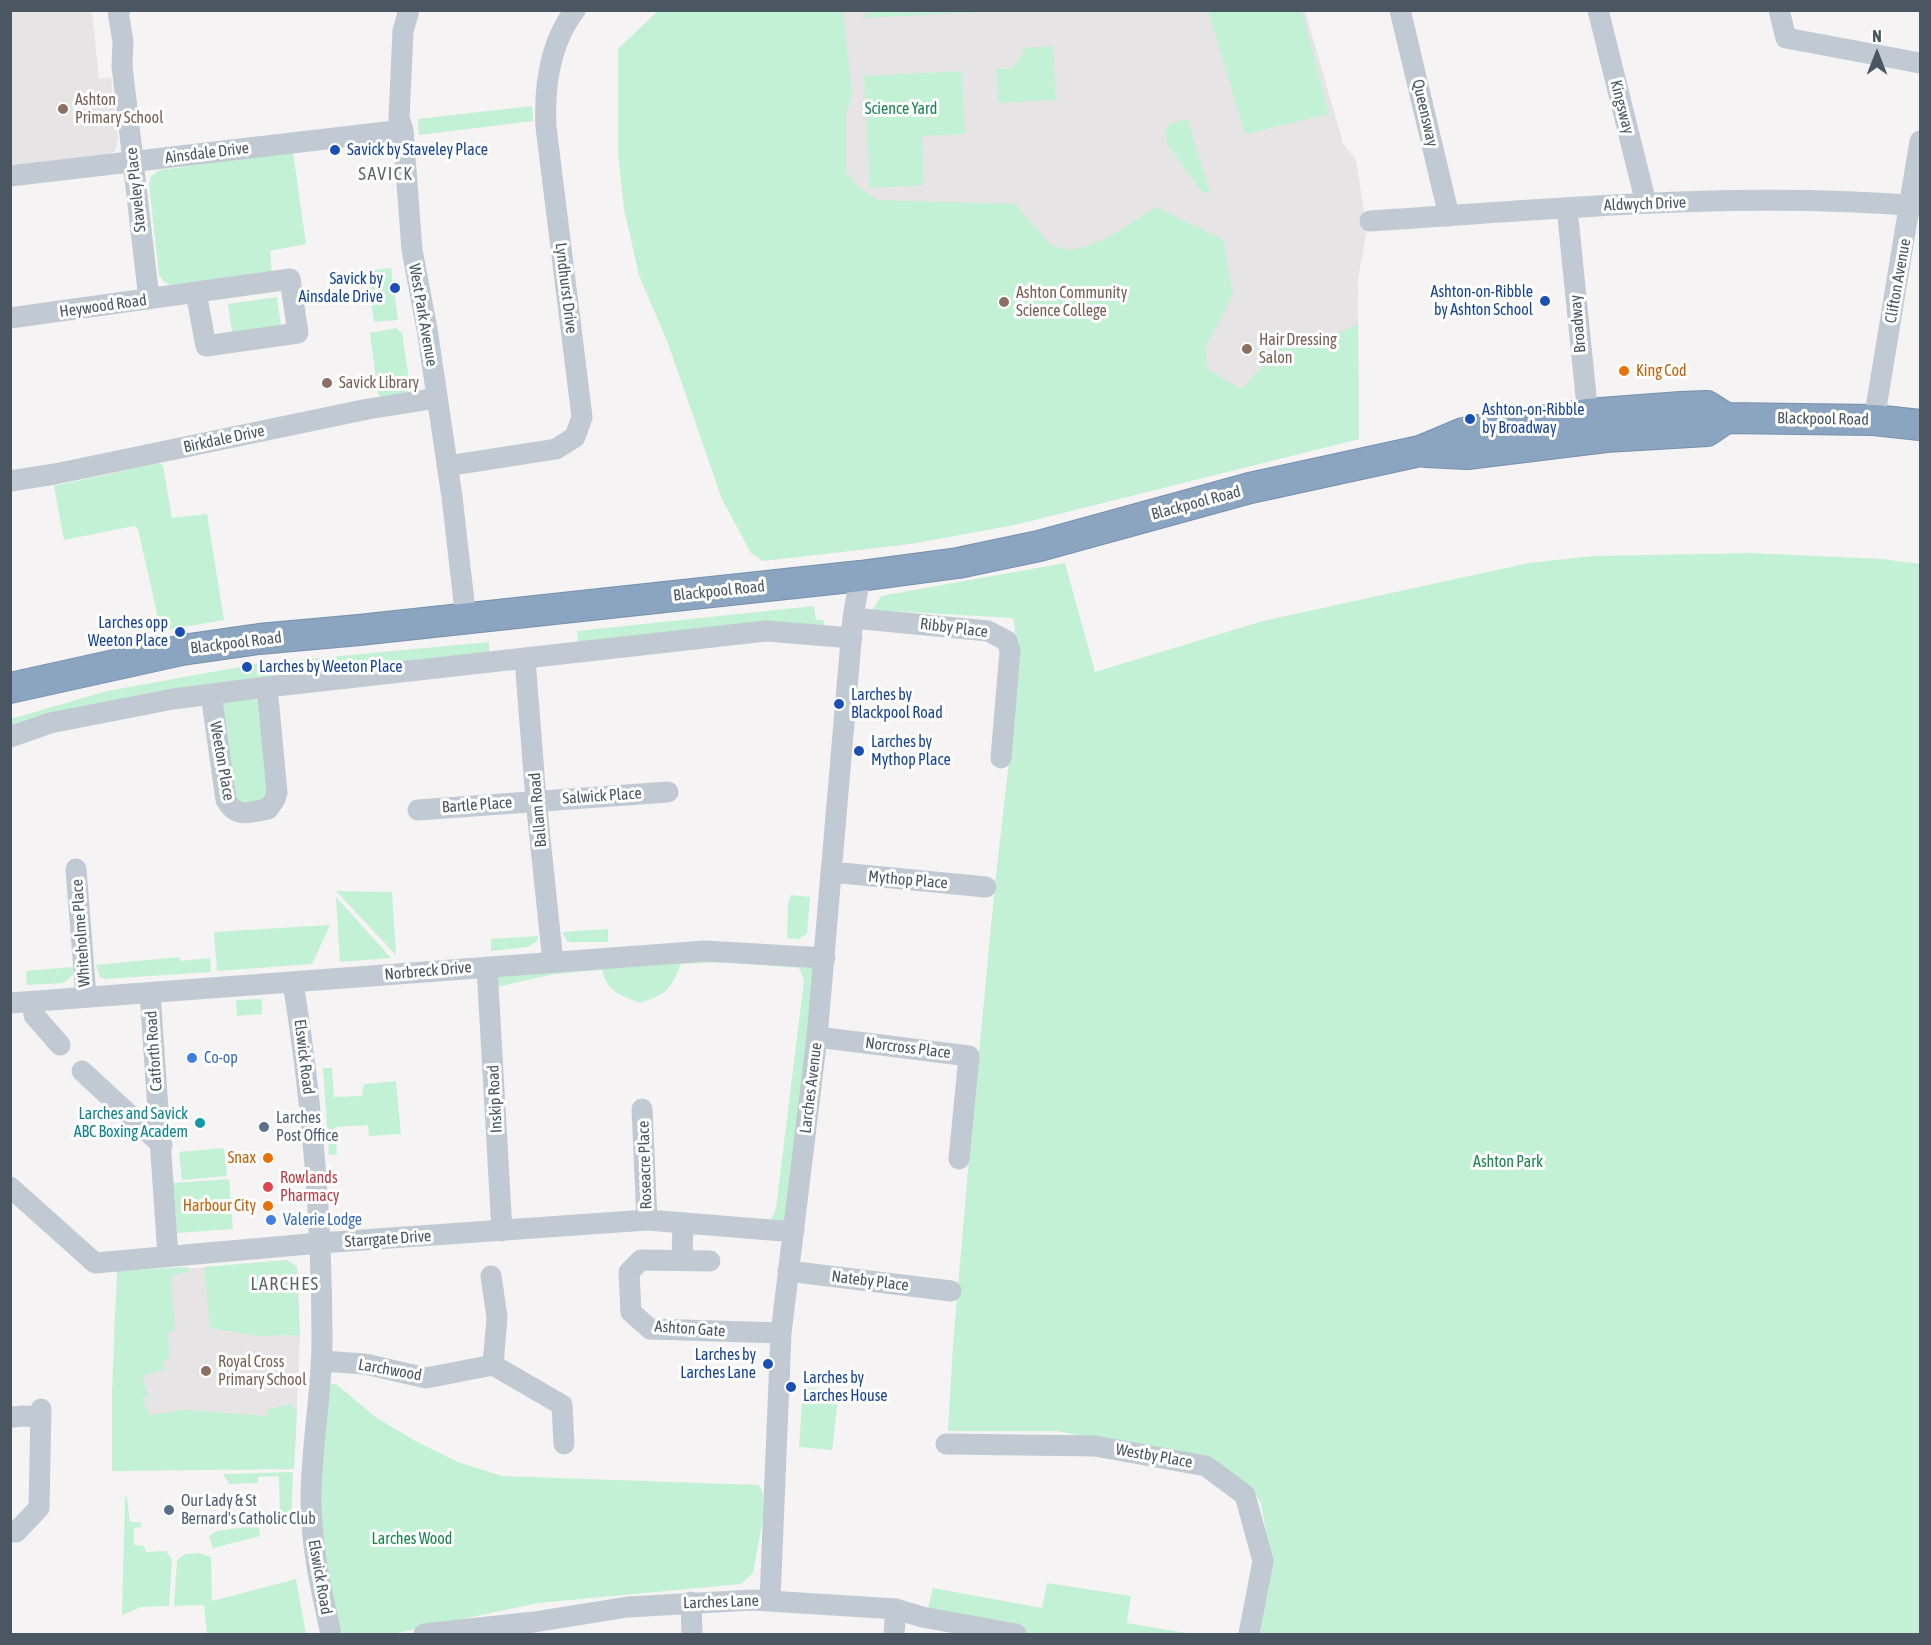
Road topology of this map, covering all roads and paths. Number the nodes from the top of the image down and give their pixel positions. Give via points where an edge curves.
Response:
1 (120, 10) edge
2 (409, 10) edge
3 (574, 10) edge
4 (1400, 10) edge
5 (1598, 10) edge
6 (1779, 10) edge
7 (1920, 63) edge
8 (402, 130) junction
9 (1920, 141) edge
10 (133, 161) junction
11 (10, 176) edge
12 (1646, 202) junction
13 (1915, 205) edge
14 (1567, 208) junction
15 (1449, 216) junction
16 (1370, 221) dead end
17 (196, 293) junction
18 (149, 299) junction
19 (10, 318) edge
20 (437, 398) junction
21 (1874, 420) junction
22 (1920, 424) edge
23 (1589, 427) junction
24 (447, 466) junction
25 (10, 481) edge
26 (860, 576) junction
27 (466, 619) junction
28 (852, 628) junction
29 (525, 659) junction
30 (267, 687) junction
31 (10, 688) edge
32 (211, 694) junction
33 (10, 736) edge
34 (1000, 758) dead end
35 (668, 792) dead end
36 (536, 800) junction
37 (418, 810) dead end
38 (76, 869) dead end
39 (831, 872) junction
40 (986, 887) dead end
41 (825, 958) junction
42 (553, 962) junction
43 (487, 967) junction
44 (293, 982) junction
45 (150, 993) junction
46 (86, 996) junction
47 (33, 1001) junction
48 (10, 1003) edge
49 (817, 1037) junction
50 (60, 1045) dead end
51 (82, 1071) dead end
52 (642, 1109) dead end
53 (162, 1145) junction
54 (959, 1159) dead end
55 (10, 1186) edge
56 (647, 1220) junction
57 (683, 1223) junction
58 (794, 1230) junction
59 (502, 1231) junction
60 (320, 1244) junction
61 (168, 1256) junction
62 (682, 1260) junction
63 (710, 1261) dead end
64 (789, 1271) junction
65 (491, 1276) dead end
66 (951, 1291) dead end
67 (781, 1333) junction
68 (322, 1362) junction
69 (493, 1365) junction
70 (14, 1417) dead end
71 (564, 1444) dead end
72 (946, 1444) dead end
73 (10, 1532) edge
74 (770, 1600) junction
75 (691, 1602) junction
76 (896, 1609) junction
77 (535, 1628) edge
78 (331, 1635) edge
79 (424, 1635) edge
80 (692, 1635) edge
81 (894, 1635) edge
82 (1016, 1635) edge
83 (1249, 1635) edge

1 - 10 street, Staveley Place
2 - 8 street, West Park Avenue via 400,78
3 - 24 street, Lyndhurst Drive via 559,35 545,101 582,417 575,437 556,449
4 - 15 street, Queensway
5 - 12 street, Kingsway
6 - 7 street via 1786,38
8 - 10 street, Ainsdale Drive
8 - 20 street, West Park Avenue via 412,250
9 - 13 street, Clifton Avenue
10 - 11 street, Ainsdale Drive
10 - 18 street, Staveley Place
12 - 13 street, Aldwych Drive via 1848,201
12 - 14 street, Aldwych Drive
13 - 21 street, Clifton Avenue
14 - 15 street, Aldwych Drive
14 - 23 street, Broadway
15 - 16 street, Aldwych Drive
17 - 17 street, Heywood Road via 290,279 298,333 206,346
17 - 18 street, Heywood Road
18 - 19 street, Heywood Road
20 - 24 street, West Park Avenue
20 - 25 street, Birkdale Drive
21 - 22 highway, Blackpool Road
21 - 23 highway, Blackpool Road via 1726,418 1707,406
23 - 26 highway, Blackpool Road via 1463,433 1420,452 1250,488 1018,551
24 - 27 street, West Park Avenue
26 - 27 highway, Blackpool Road
26 - 28 street, Larches Avenue
27 - 31 highway, Blackpool Road via 182,650
28 - 29 street via 766,631
28 - 34 street, Ribby Place via 988,631 1007,641 1010,651
28 - 39 street, Larches Avenue
29 - 30 street
29 - 36 street, Ballam Road
30 - 32 street
30 - 32 street, Weeton Place via 277,792 267,809 239,813 226,800
32 - 33 street via 50,723
35 - 36 street, Salwick Place
36 - 37 street, Bartle Place
36 - 42 street, Ballam Road
38 - 46 street, Whiteholme Place
39 - 40 street, Mythop Place
39 - 41 street, Larches Avenue
41 - 42 street, Norbreck Drive via 705,951
41 - 49 street, Larches Avenue
42 - 43 street, Norbreck Drive
43 - 44 street, Norbreck Drive
43 - 59 street, Inskip Road
44 - 45 street, Norbreck Drive
44 - 60 street, Elswick Road via 308,1081
45 - 46 street, Norbreck Drive
45 - 53 street, Catforth Road
46 - 47 street, Norbreck Drive
47 - 48 street, Norbreck Drive
47 - 50 street via 34,1014
49 - 54 street, Norcross Place via 969,1056
49 - 58 street, Larches Avenue
51 - 53 street
52 - 56 street, Roseacre Place
53 - 61 street, Catforth Road
55 - 61 street, Starrgate Drive via 95,1263
56 - 57 street, Starrgate Drive
56 - 59 street, Starrgate Drive
57 - 58 street, Starrgate Drive
57 - 62 street
58 - 64 street, Larches Avenue
59 - 60 street, Starrgate Drive
60 - 61 street, Starrgate Drive
60 - 68 street, Elswick Road
62 - 63 street, Ashton Gate
62 - 67 street, Ashton Gate via 641,1260 628,1272 631,1312 650,1329
64 - 66 street, Nateby Place
64 - 67 street, Larches Avenue
65 - 69 street via 497,1317
67 - 74 street, Larches Avenue
68 - 69 street, Larchwood via 364,1364 426,1378
68 - 78 street, Elswick Road via 311,1499 313,1550
69 - 71 street via 562,1405
70 - 73 street via 41,1413 39,1508 16,1532
72 - 83 street, Westby Place via 1095,1446 1206,1466 1245,1495 1263,1561
74 - 75 street, Larches Lane
74 - 76 street, Larches Lane
75 - 77 street, Larches Lane via 628,1607
75 - 80 street
76 - 81 street
76 - 82 street, Larches Lane
77 - 79 street, Larches Lane

